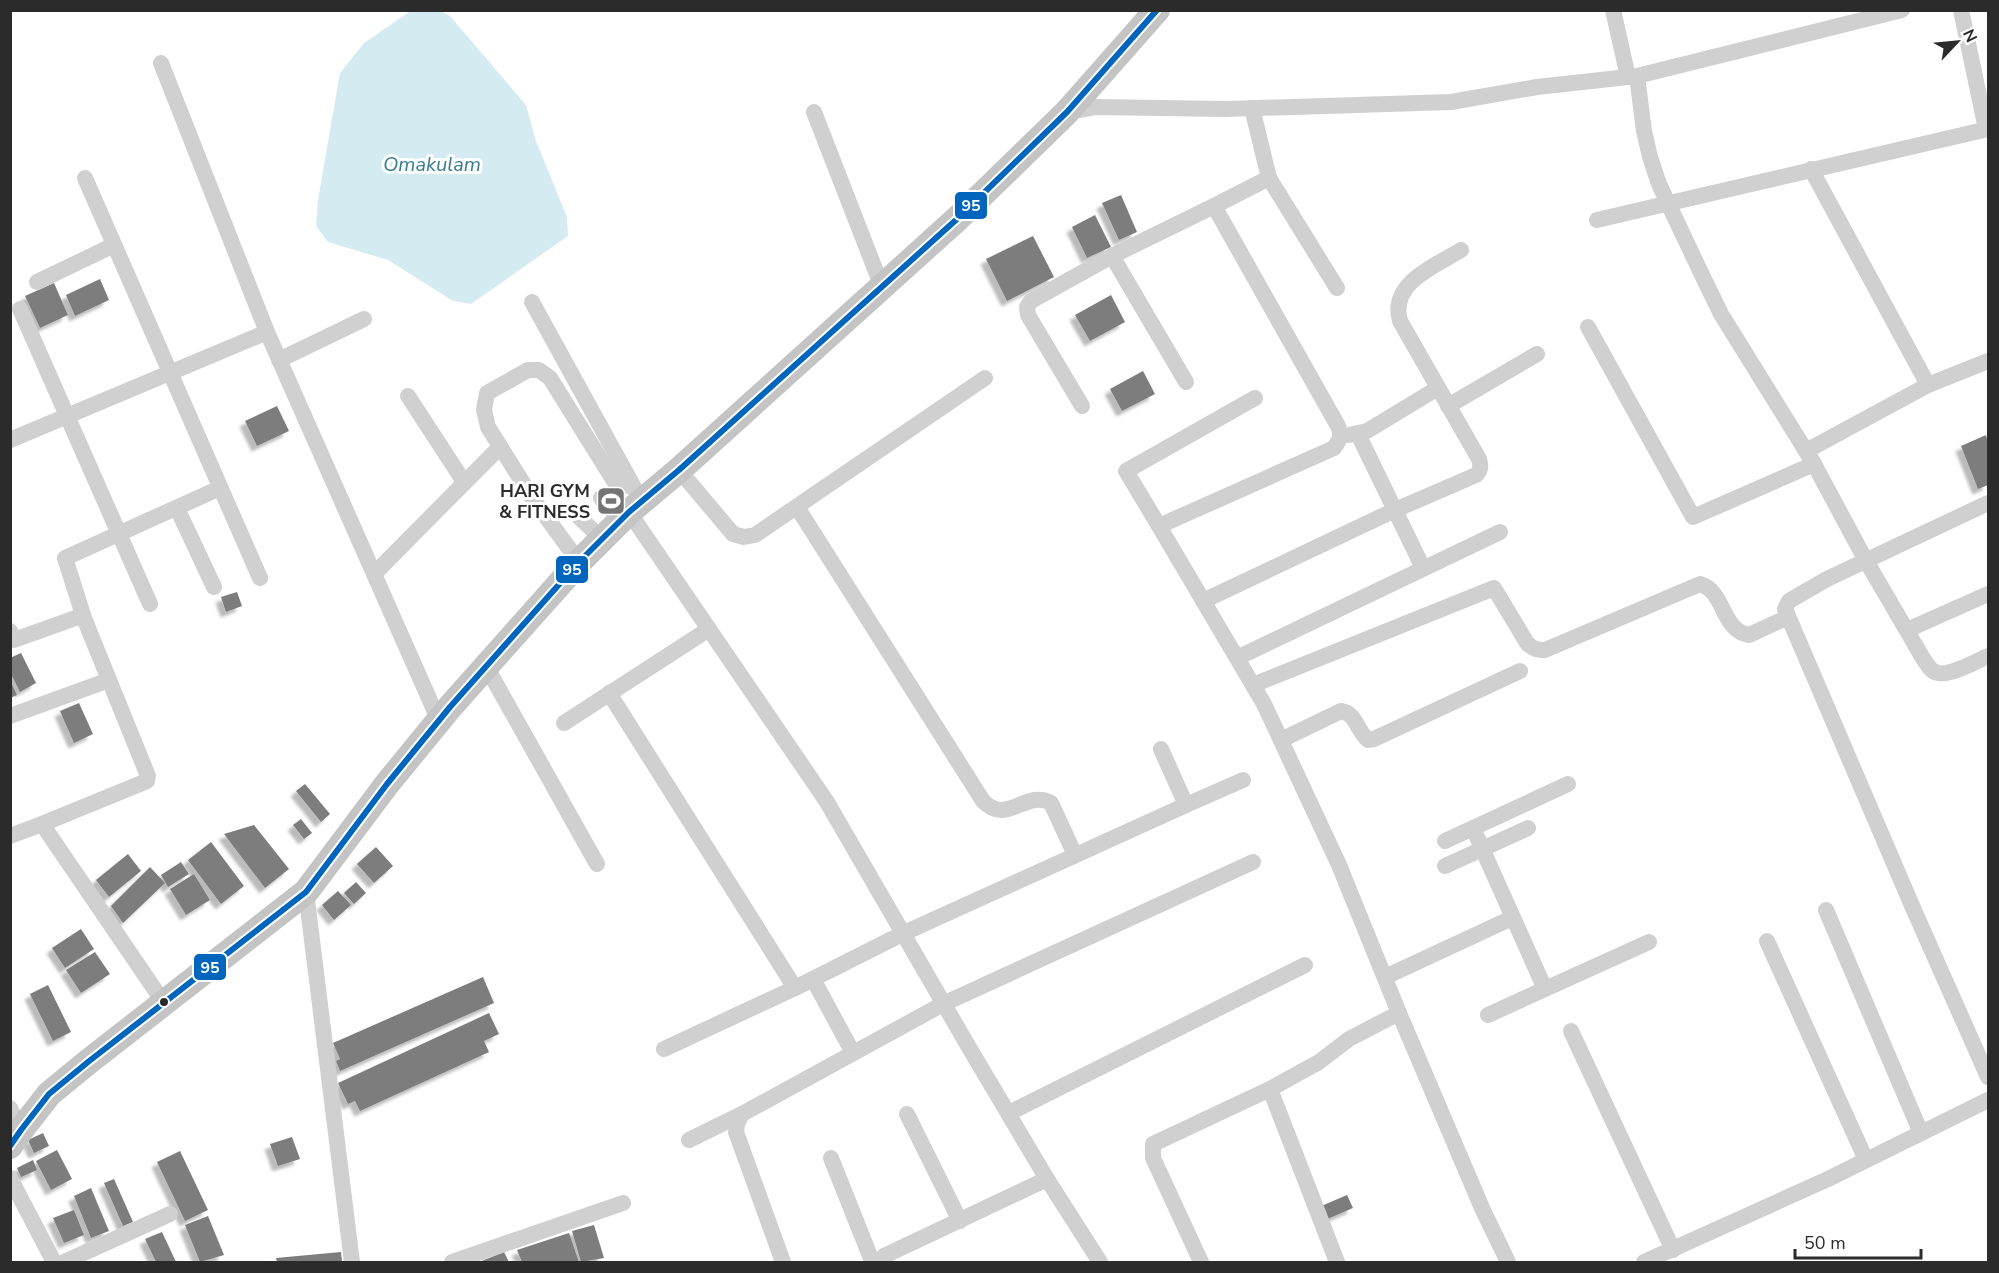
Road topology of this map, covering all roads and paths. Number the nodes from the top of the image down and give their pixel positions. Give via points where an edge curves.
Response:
1 (1157, 10) edge
2 (1613, 10) edge
3 (1902, 10) edge
4 (1961, 10) edge
5 (161, 63) dead end
6 (1633, 76) junction
7 (1252, 108) junction
8 (814, 112) dead end
9 (1067, 112) junction
10 (1987, 129) edge
11 (1811, 169) junction
12 (85, 178) dead end
13 (1269, 178) junction
14 (1669, 204) junction
15 (1214, 206) junction
16 (1597, 220) dead end
17 (114, 244) junction
18 (1461, 250) dead end
19 (1112, 256) junction
20 (37, 282) dead end
21 (882, 287) junction
22 (1337, 288) dead end
23 (532, 302) dead end
24 (20, 309) dead end
25 (364, 319) dead end
26 (1588, 327) dead end
27 (267, 332) junction
28 (1537, 354) dead end
29 (279, 360) junction
30 (1989, 361) edge
31 (170, 374) junction
32 (985, 378) dead end
33 (1186, 382) dead end
34 (1928, 385) junction
35 (1438, 388) junction
36 (408, 396) dead end
37 (1255, 398) dead end
38 (1082, 406) dead end
39 (1448, 406) junction
40 (68, 416) junction
41 (1349, 434) junction
42 (10, 440) edge
43 (495, 452) dead end
44 (1810, 458) junction
45 (679, 470) junction
46 (464, 482) junction
47 (220, 488) junction
48 (601, 498) dead end
49 (1989, 503) edge
50 (631, 505) junction
51 (797, 507) junction
52 (177, 508) junction
53 (1395, 510) junction
54 (579, 517) dead end
55 (1160, 526) junction
56 (1500, 532) dead end
57 (119, 534) junction
58 (602, 539) junction
59 (1866, 559) junction
60 (579, 562) junction
61 (1423, 568) junction
62 (374, 574) junction
63 (260, 578) dead end
64 (214, 587) dead end
65 (1989, 594) edge
66 (1203, 601) junction
67 (150, 604) dead end
68 (1788, 617) junction
69 (84, 618) junction
70 (709, 628) junction
71 (1907, 630) junction
72 (12, 637) edge
73 (1989, 656) edge
74 (1237, 658) junction
75 (486, 666) junction
76 (1520, 671) dead end
77 (109, 680) junction
78 (1253, 685) junction
79 (609, 693) junction
80 (10, 716) edge
81 (438, 721) junction
82 (564, 723) dead end
83 (1281, 740) junction
84 (1161, 749) dead end
85 (1244, 780) dead end
86 (1568, 784) dead end
87 (1186, 805) junction
88 (42, 824) junction
89 (1473, 828) junction
90 (1528, 828) dead end
91 (10, 836) edge
92 (1445, 841) dead end
93 (1482, 849) junction
94 (1075, 855) junction
95 (1253, 862) dead end
96 (597, 864) dead end
97 (1445, 866) dead end
98 (306, 892) junction
99 (1826, 910) dead end
100 (1512, 918) junction
101 (904, 933) junction
102 (1767, 941) dead end
103 (1649, 942) dead end
104 (1305, 965) dead end
105 (1385, 977) junction
106 (813, 980) junction
107 (795, 988) junction
108 (1545, 989) junction
109 (164, 1003) junction
110 (943, 1004) junction
111 (1399, 1013) junction
112 (1488, 1016) dead end
113 (1571, 1031) dead end
114 (663, 1050) dead end
115 (853, 1053) junction
116 (1989, 1077) edge
117 (1269, 1089) junction
118 (1989, 1100) edge
119 (1009, 1113) junction
120 (742, 1114) junction
121 (908, 1114) dead end
122 (14, 1128) edge
123 (1921, 1133) junction
124 (689, 1140) dead end
125 (831, 1158) dead end
126 (1866, 1160) junction
127 (10, 1178) edge
128 (1047, 1179) junction
129 (623, 1203) dead end
130 (170, 1214) dead end
131 (960, 1221) junction
132 (1672, 1250) junction
133 (878, 1261) edge
134 (54, 1263) edge
135 (64, 1263) edge
136 (352, 1263) edge
137 (452, 1263) edge
138 (783, 1263) edge
139 (1100, 1263) edge
140 (1201, 1263) edge
141 (1337, 1263) edge
142 (1508, 1263) edge
143 (1644, 1263) edge

1 - 9 main road
2 - 6 street
3 - 6 street
4 - 10 street
5 - 27 street
6 - 7 street via 1451,102
6 - 14 street via 1650,157
7 - 9 street via 1095,107
7 - 13 street
8 - 21 street
9 - 21 main road
10 - 11 street
11 - 14 street
11 - 34 street
12 - 17 street
13 - 15 street
13 - 22 street
14 - 16 street
14 - 44 street via 1721,314
15 - 19 street
15 - 41 street
17 - 20 street
17 - 31 street
18 - 35 street via 1416,277 1405,288 1396,310
19 - 33 street
19 - 38 street via 1040,294 1027,307 1028,315
21 - 45 main road
23 - 50 street
24 - 40 street
25 - 29 street
26 - 44 street via 1693,517
27 - 29 street
27 - 31 street
28 - 39 street
29 - 62 street
30 - 34 street
31 - 40 street
31 - 47 street
32 - 51 street
34 - 44 street
35 - 39 street
35 - 41 street via 1367,431
36 - 46 street
37 - 55 street via 1126,471
39 - 53 street via 1479,459 1479,471
40 - 42 street
40 - 57 street
41 - 53 street
41 - 55 street via 1334,448
43 - 46 street
44 - 59 street
45 - 50 main road
45 - 51 street via 733,534 755,535
46 - 62 street
47 - 52 street
47 - 63 street
48 - 50 street
49 - 59 street
50 - 58 main road
50 - 60 street via 550,378 539,370 528,370 487,393 484,410 488,427
50 - 70 street
51 - 94 street via 983,801 1002,811 1046,800 1051,803
52 - 57 street
52 - 64 street
53 - 61 street
53 - 66 street
54 - 58 street
55 - 66 street
56 - 61 street
57 - 67 street
57 - 69 street via 65,558
58 - 60 main road
59 - 68 street via 1789,601 1785,609
59 - 71 street
60 - 75 main road
61 - 74 street
62 - 81 street
65 - 71 street
66 - 74 street
68 - 78 street via 1749,635 1742,634 1730,624 1711,590 1700,584 1538,650 1527,644 1494,588
68 - 116 street
69 - 72 street
69 - 77 street
70 - 79 street
70 - 101 street via 827,802
71 - 73 street via 1936,673 1946,673
74 - 78 street
75 - 81 main road
75 - 96 street
76 - 83 street via 1374,739 1363,736 1352,715 1341,711
77 - 80 street
77 - 88 street via 147,781
78 - 83 street
79 - 82 street
79 - 107 street
81 - 98 main road
83 - 105 street
84 - 87 street
85 - 87 street
86 - 89 street
87 - 94 street
88 - 91 street
88 - 109 street
89 - 92 street
89 - 93 street
90 - 93 street
93 - 97 street
93 - 100 street
94 - 101 street
95 - 110 street
98 - 109 main road
98 - 136 street
99 - 123 street
100 - 105 street
100 - 108 street
101 - 106 street
101 - 110 street
102 - 126 street
103 - 108 street
104 - 119 street
105 - 111 street
106 - 107 street
106 - 115 street
107 - 114 street
108 - 112 street
109 - 122 main road via 50,1094
110 - 115 street
110 - 119 street
111 - 117 street
111 - 142 street
113 - 132 street
115 - 120 street
117 - 140 street via 1154,1144 1153,1158
117 - 141 street
118 - 123 street
119 - 128 street
120 - 124 street
120 - 138 street via 736,1132
121 - 131 street
123 - 126 street
125 - 133 street
126 - 132 street
127 - 134 street
128 - 131 street
128 - 139 street
129 - 137 street
130 - 135 street
131 - 133 street
132 - 143 street

